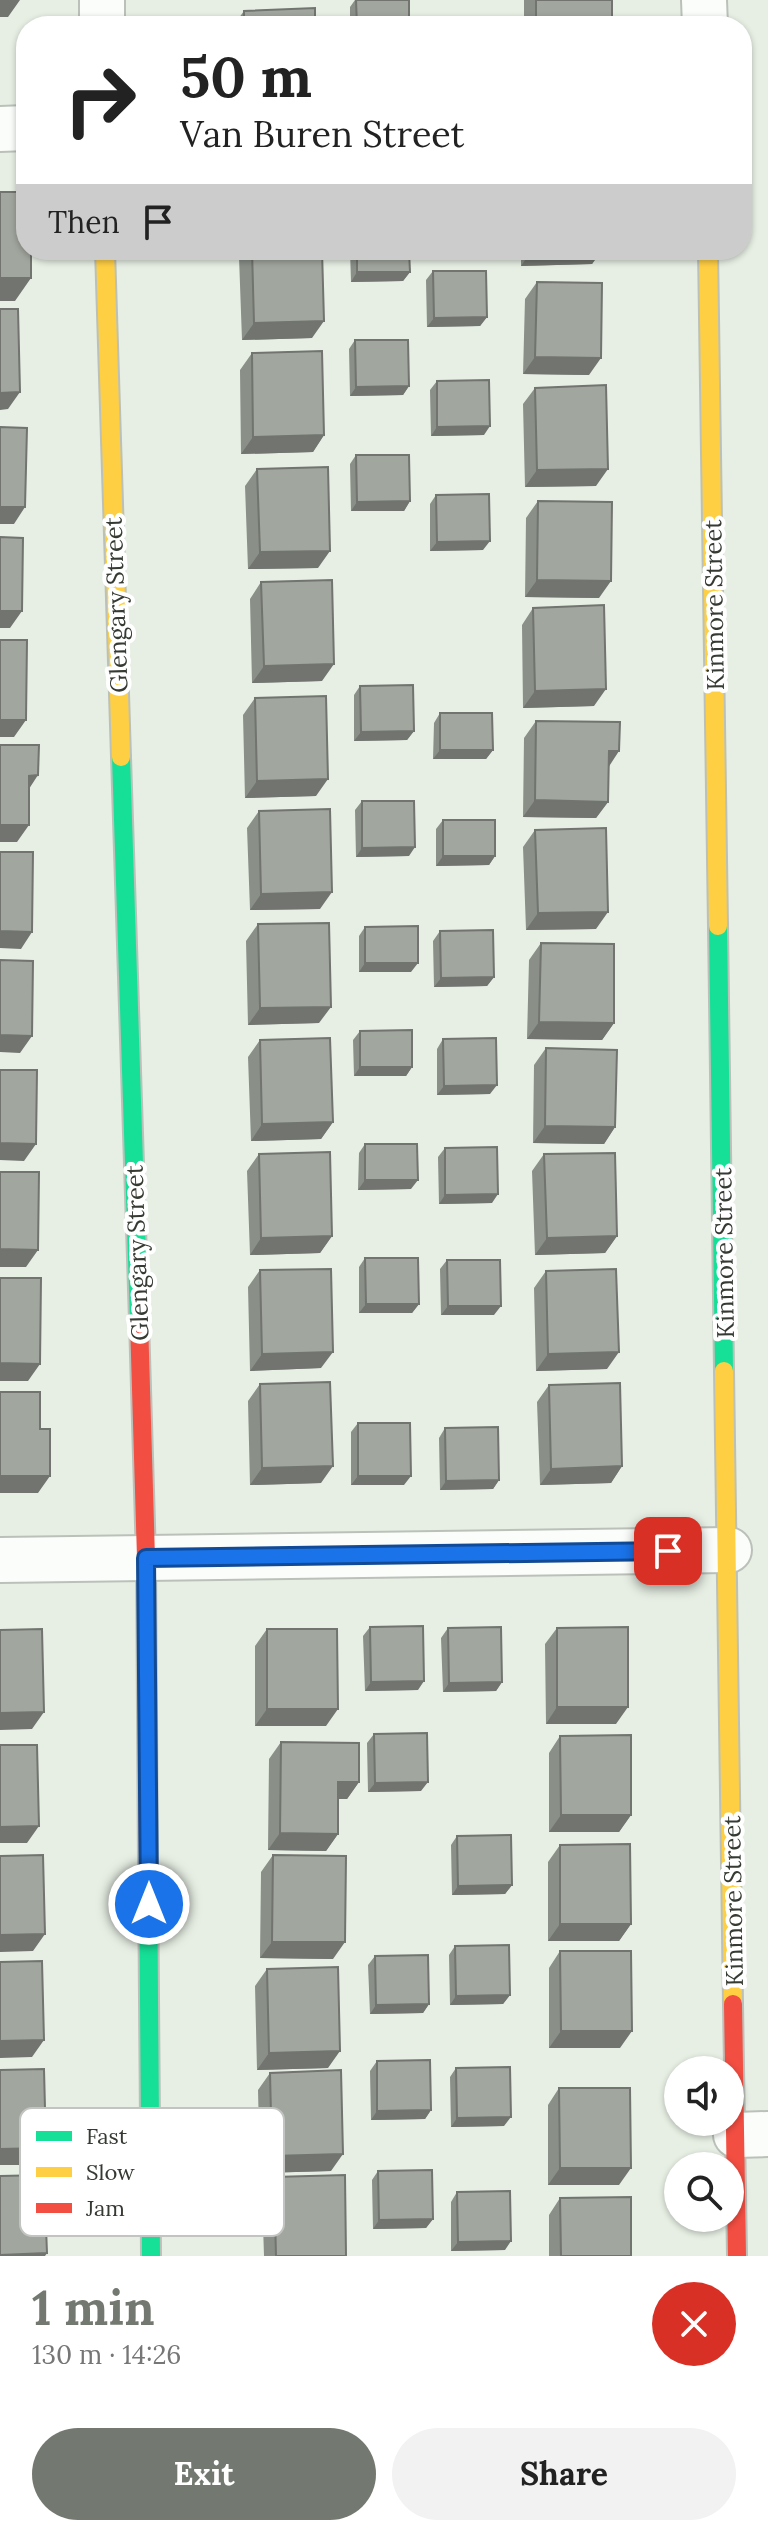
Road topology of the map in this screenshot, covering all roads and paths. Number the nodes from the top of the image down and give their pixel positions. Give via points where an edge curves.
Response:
1 (105, 260) edge
2 (708, 260) edge
3 (729, 1550) junction
4 (146, 1558) junction
5 (0, 1560) edge
6 (150, 2108) edge
7 (752, 2134) edge
8 (151, 2236) edge
9 (151, 2256) edge
10 (737, 2256) edge

1 - 4 street, Glengary Street
2 - 3 street, Kinmore Street
3 - 4 street
3 - 7 street, Kinmore Street
4 - 5 street
4 - 6 street, Glengary Street
7 - 10 street, Kinmore Street
8 - 9 street, Glengary Street

